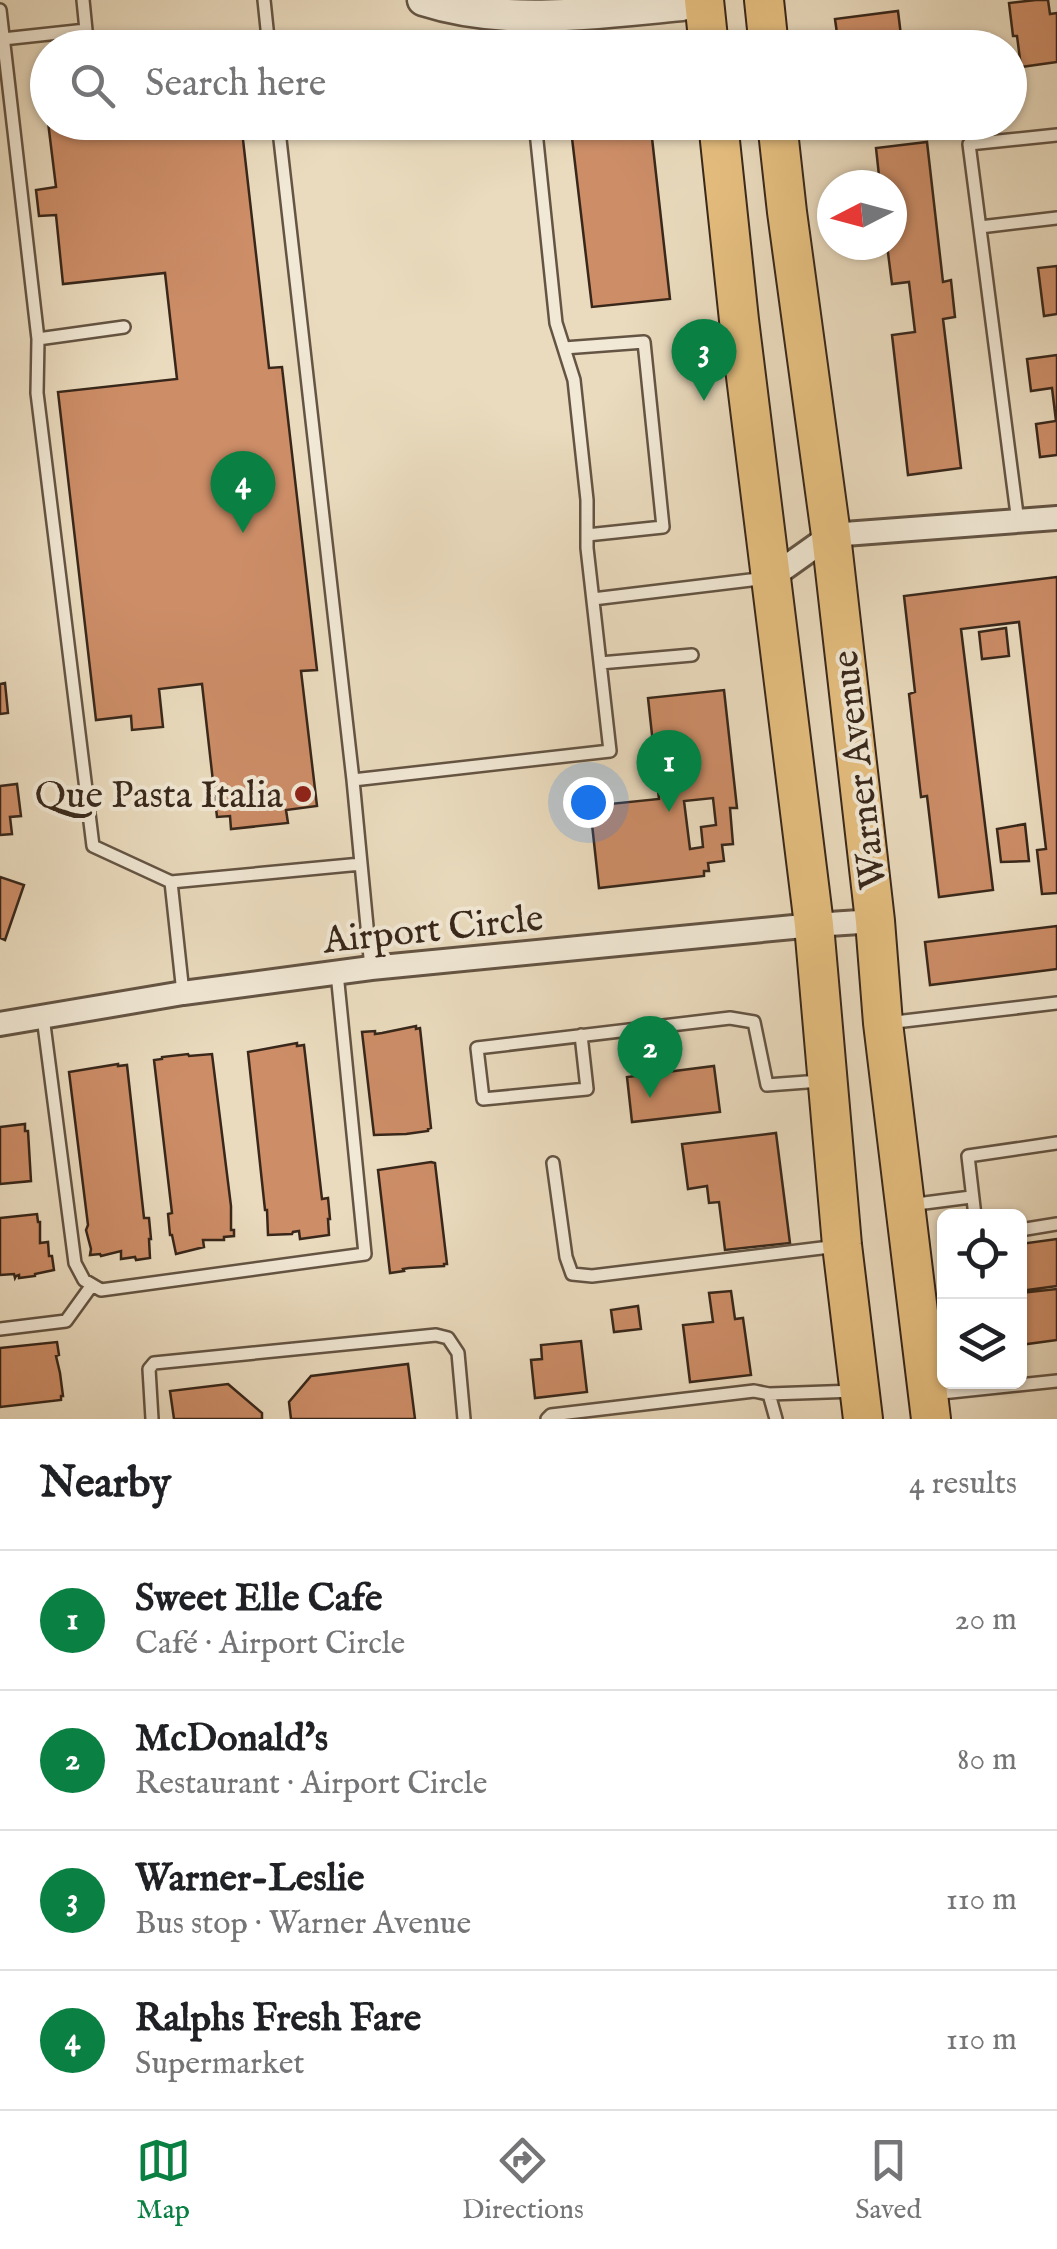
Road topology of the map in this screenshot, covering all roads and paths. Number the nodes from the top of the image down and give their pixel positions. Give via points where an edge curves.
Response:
1 (83, 0) edge
2 (264, 0) edge
3 (422, 0) edge
4 (686, 0) edge
5 (704, 0) edge
6 (764, 0) edge
7 (0, 10) edge
8 (86, 30) edge
9 (267, 30) edge
10 (523, 30) edge
11 (547, 30) edge
12 (708, 30) edge
13 (767, 30) edge
14 (30, 35) edge
15 (3, 38) junction
16 (1057, 135) edge
17 (1027, 138) edge
18 (280, 140) edge
19 (536, 140) edge
20 (720, 140) edge
21 (779, 140) edge
22 (1009, 140) edge
23 (1057, 218) edge
24 (980, 227) junction
25 (124, 328) dead end
26 (38, 338) junction
27 (564, 348) junction
28 (1057, 518) edge
29 (1018, 522) junction
30 (587, 534) junction
31 (831, 535) junction
32 (772, 577) junction
33 (592, 599) junction
34 (692, 655) dead end
35 (600, 664) junction
36 (353, 780) junction
37 (361, 864) junction
38 (171, 882) junction
39 (875, 921) junction
40 (814, 924) junction
41 (371, 968) junction
42 (337, 973) junction
43 (183, 993) junction
44 (1057, 1003) edge
45 (43, 1016) junction
46 (883, 1023) junction
47 (0, 1024) edge
48 (582, 1035) junction
49 (829, 1081) junction
50 (1057, 1143) edge
51 (553, 1164) dead end
52 (971, 1197) junction
53 (905, 1205) junction
54 (974, 1209) edge
55 (1057, 1224) edge
56 (1027, 1229) edge
57 (842, 1245) junction
58 (92, 1285) junction
59 (0, 1330) edge
60 (1057, 1381) edge
61 (769, 1394) junction
62 (862, 1405) edge
63 (929, 1407) edge
64 (152, 1419) edge
65 (464, 1419) edge
66 (547, 1419) edge
67 (776, 1419) edge

1 - 8 lane
2 - 9 lane
3 - 10 street
4 - 11 street
5 - 12 main road
6 - 13 main road
7 - 15 lane
14 - 15 lane
15 - 26 lane
16 - 17 lane
18 - 36 lane
19 - 27 lane
20 - 32 main road, Warner Avenue
21 - 31 main road, Warner Avenue
22 - 24 lane via 970,144
23 - 24 lane
24 - 29 lane
25 - 26 lane
26 - 38 lane via 37,393 92,846
27 - 30 lane via 574,380
27 - 30 lane via 644,342 663,527
28 - 29 street
29 - 31 street
30 - 33 lane
31 - 32 street
31 - 39 main road, Warner Avenue
32 - 33 lane
32 - 40 main road, Warner Avenue
33 - 35 lane
34 - 35 lane
35 - 36 lane via 610,751
36 - 37 lane
37 - 38 lane
37 - 41 lane
38 - 43 lane
39 - 40 street, Airport Circle
39 - 46 main road, Warner Avenue
40 - 41 street, Airport Circle
40 - 49 main road, Warner Avenue
41 - 42 street, Airport Circle
42 - 43 street, Airport Circle
42 - 58 lane via 365,1254 101,1290
43 - 45 street, Airport Circle
44 - 46 lane
45 - 47 street, Airport Circle
45 - 58 lane via 75,1264
46 - 53 main road, Warner Avenue
48 - 48 lane via 587,1088 483,1099 477,1048
48 - 49 lane via 730,1018 754,1022 767,1085
49 - 57 main road, Warner Avenue
50 - 52 lane via 968,1156
51 - 57 lane via 572,1274
52 - 53 lane
52 - 54 lane
53 - 63 main road, Warner Avenue
55 - 56 lane
57 - 62 main road, Warner Avenue
58 - 59 lane via 66,1321
60 - 63 lane
61 - 62 lane
61 - 66 lane
61 - 67 lane
64 - 65 lane via 154,1363 436,1335 448,1338 458,1353

